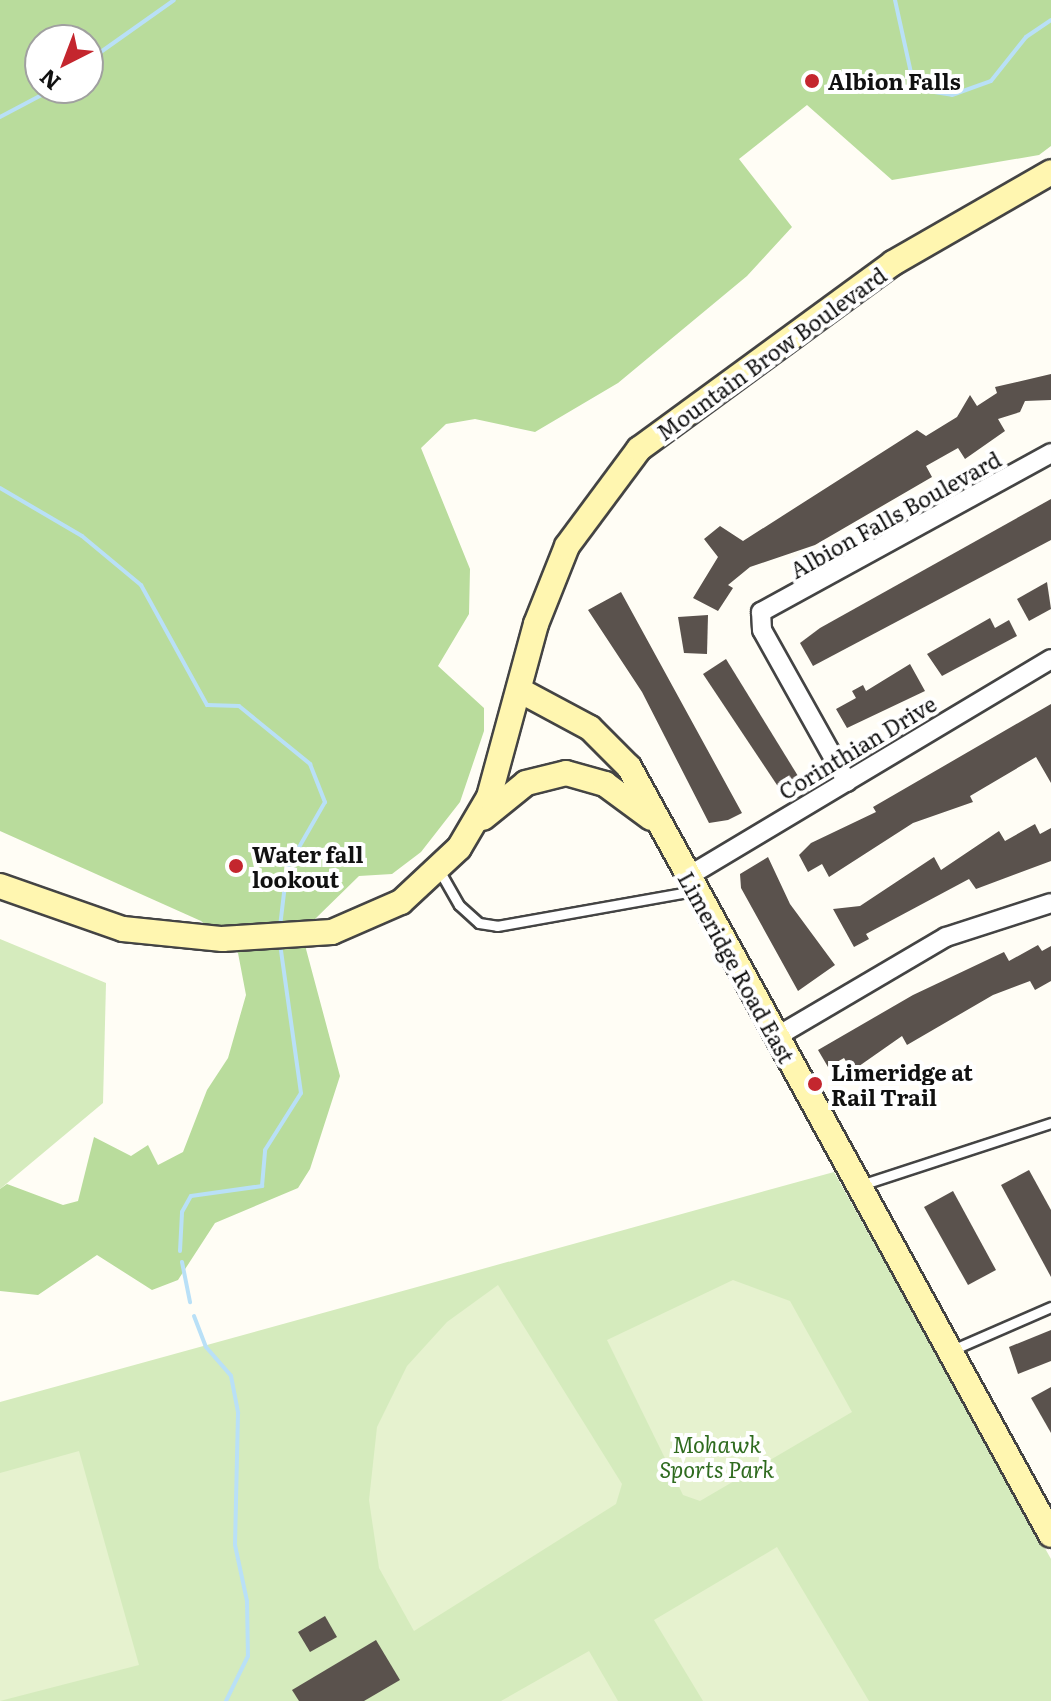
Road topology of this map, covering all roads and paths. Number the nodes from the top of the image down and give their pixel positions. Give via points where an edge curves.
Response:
1 (1051, 172) edge
2 (1051, 453) edge
3 (1051, 659) edge
4 (521, 691) junction
5 (847, 782) junction
6 (475, 824) junction
7 (662, 829) junction
8 (439, 870) junction
9 (691, 884) junction
10 (0, 886) edge
11 (1051, 903) edge
12 (776, 1037) junction
13 (1051, 1123) edge
14 (859, 1186) junction
15 (1051, 1307) edge
16 (950, 1351) junction
17 (1051, 1535) edge

1 - 4 main road, Mountain Brow Boulevard via 905,255 639,449 567,546
2 - 5 street, Albion Falls Boulevard via 761,612 762,630
3 - 5 street, Corinthian Drive
4 - 6 main road, Mountain Brow Boulevard via 496,780
4 - 7 main road, Limeridge Road East via 610,743
5 - 9 street, Corinthian Drive
6 - 7 main road via 526,783 566,773 615,790
6 - 8 main road, Mountain Brow Boulevard
7 - 9 main road, Limeridge Road East
8 - 9 lane via 459,905 479,923 497,926
8 - 10 main road, Mountain Brow Boulevard via 401,902 351,927 222,939 123,929
9 - 12 main road, Limeridge Road East
11 - 12 street via 946,937
12 - 14 main road, Limeridge Road East
13 - 14 lane
14 - 16 main road, Limeridge Road East
15 - 16 lane
16 - 17 main road, Limeridge Road East

